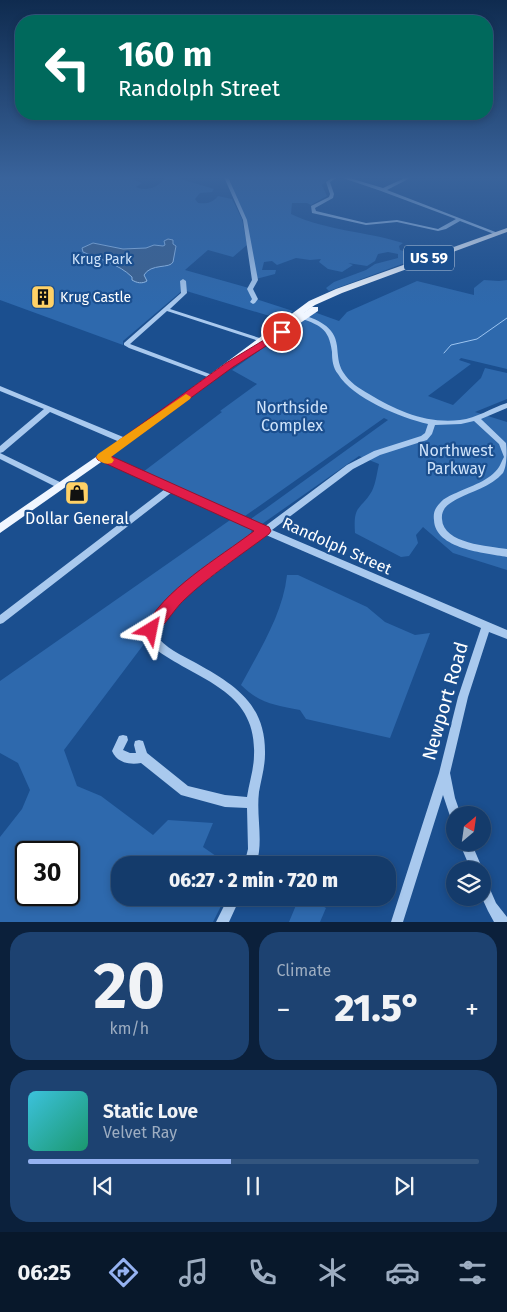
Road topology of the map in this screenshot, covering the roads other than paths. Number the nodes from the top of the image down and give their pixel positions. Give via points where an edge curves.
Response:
1 (244, 220) edge
2 (349, 220) edge
3 (458, 220) edge
4 (464, 220) edge
5 (502, 231) edge
6 (183, 281) dead end
7 (359, 285) junction
8 (253, 302) dead end
9 (165, 309) junction
10 (294, 314) junction
11 (303, 317) junction
12 (265, 341) junction
13 (214, 377) junction
14 (0, 388) edge
15 (507, 405) edge
16 (49, 409) junction
17 (476, 419) junction
18 (432, 422) junction
19 (125, 441) junction
20 (0, 450) edge
21 (0, 456) edge
22 (102, 457) junction
23 (507, 457) edge
24 (62, 486) junction
25 (172, 488) junction
26 (0, 529) edge
27 (264, 531) junction
28 (507, 553) edge
29 (0, 620) edge
30 (486, 626) junction
31 (507, 635) edge
32 (123, 740) dead end
33 (139, 744) dead end
34 (143, 757) junction
35 (444, 773) junction
36 (252, 803) junction
37 (452, 806) edge
38 (251, 856) edge
39 (491, 905) edge
40 (230, 906) edge
41 (222, 922) edge
42 (397, 922) edge
43 (502, 922) edge

1 - 8 street via 255,280 250,289 255,299
2 - 3 street via 366,224 397,221 438,230
4 - 5 street
5 - 7 main road, US 59
6 - 9 street via 184,293
7 - 10 main road, US 59 via 329,294
7 - 11 main road, US 59
9 - 12 street
9 - 13 street via 126,344
10 - 11 street
10 - 12 main road, US 59
11 - 12 main road, US 59
11 - 18 street via 318,323 331,334 339,372 354,387 395,413
12 - 13 main road, US 59
13 - 19 main road, US 59
14 - 16 street
15 - 17 street
16 - 19 street
16 - 20 street
17 - 18 street
17 - 23 street via 502,443
18 - 27 street via 424,438 362,459
19 - 22 main road, US 59
21 - 24 street
22 - 24 main road, US 59
22 - 25 street, Randolph Street
23 - 28 street via 503,468 492,480 449,499 438,510 437,519 442,532 454,541
24 - 26 main road, US 59
25 - 27 street, Randolph Street
25 - 29 street
27 - 30 street, Randolph Street
27 - 36 street via 179,596 158,618 150,635 164,651 238,694 252,712 260,754
30 - 31 street, Randolph Street
30 - 35 street, Newport Road via 463,697
32 - 34 street via 117,751 119,754 130,758
33 - 34 street
34 - 36 street via 185,791
35 - 37 street, Newport Road
35 - 42 street
36 - 38 street
39 - 43 street
40 - 41 street

